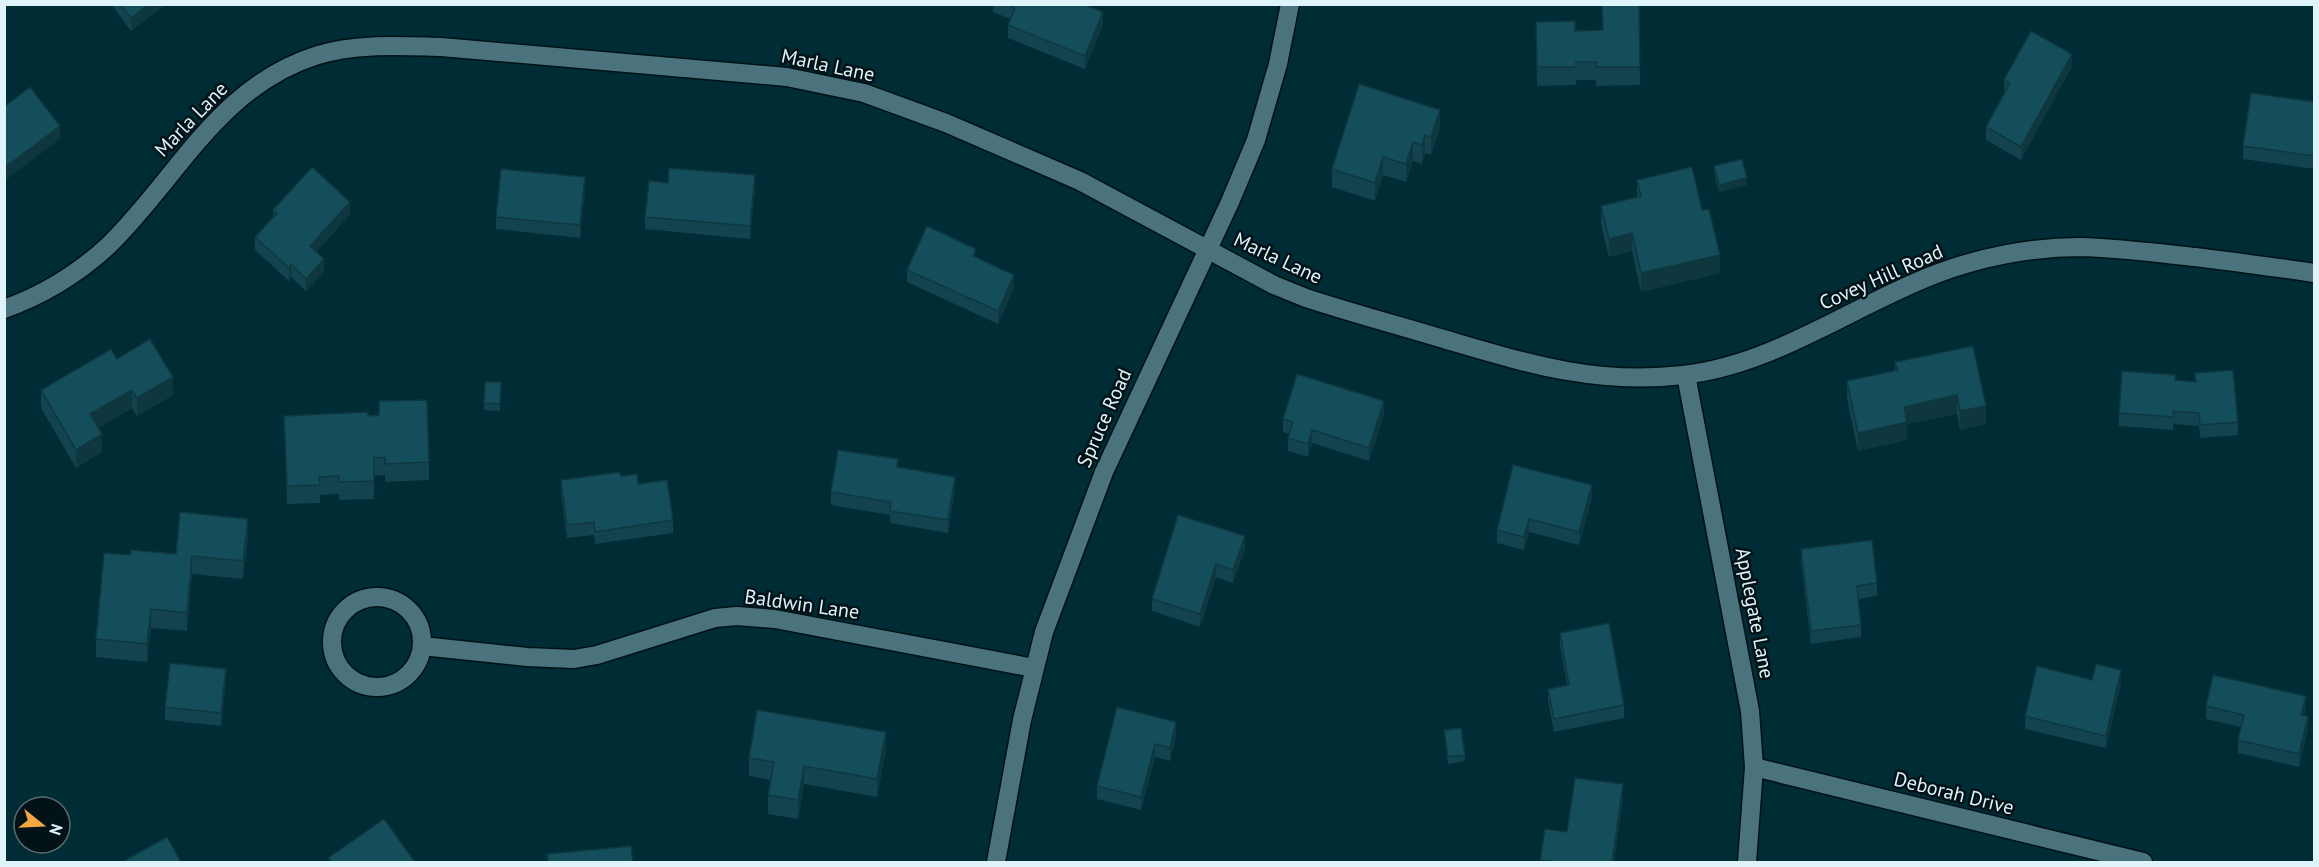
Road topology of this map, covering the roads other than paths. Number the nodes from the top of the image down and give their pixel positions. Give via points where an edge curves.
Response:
1 (1290, 4) edge
2 (1208, 249) junction
3 (2314, 273) edge
4 (4, 309) edge
5 (1686, 375) junction
6 (422, 646) junction
7 (1034, 669) junction
8 (1754, 767) junction
9 (996, 862) edge
10 (1747, 862) edge
11 (2143, 862) edge

1 - 2 street, Spruce Road via 1256,140
2 - 4 street, Marla Lane via 1080,181 946,123 864,93 787,77 441,47 388,46 320,54 261,83 220,115 107,246 50,289
2 - 5 street, Marla Lane via 1306,298 1515,360 1621,379
2 - 7 street, Spruce Road via 1104,472
3 - 5 street, Covey Hill Road via 2145,252 2079,247 2032,250 1938,273 1760,356
5 - 8 street, Applegate Lane via 1745,681
6 - 6 street via 416,619 403,605 386,597 367,598 350,605 337,619 331,637 332,655 341,671 354,682 372,688 390,686 405,678 417,663
6 - 7 street, Baldwin Lane via 574,658 597,655 715,618 738,616 775,619
7 - 9 street, Spruce Road
8 - 10 street, Applegate Lane
8 - 11 street, Deborah Drive

